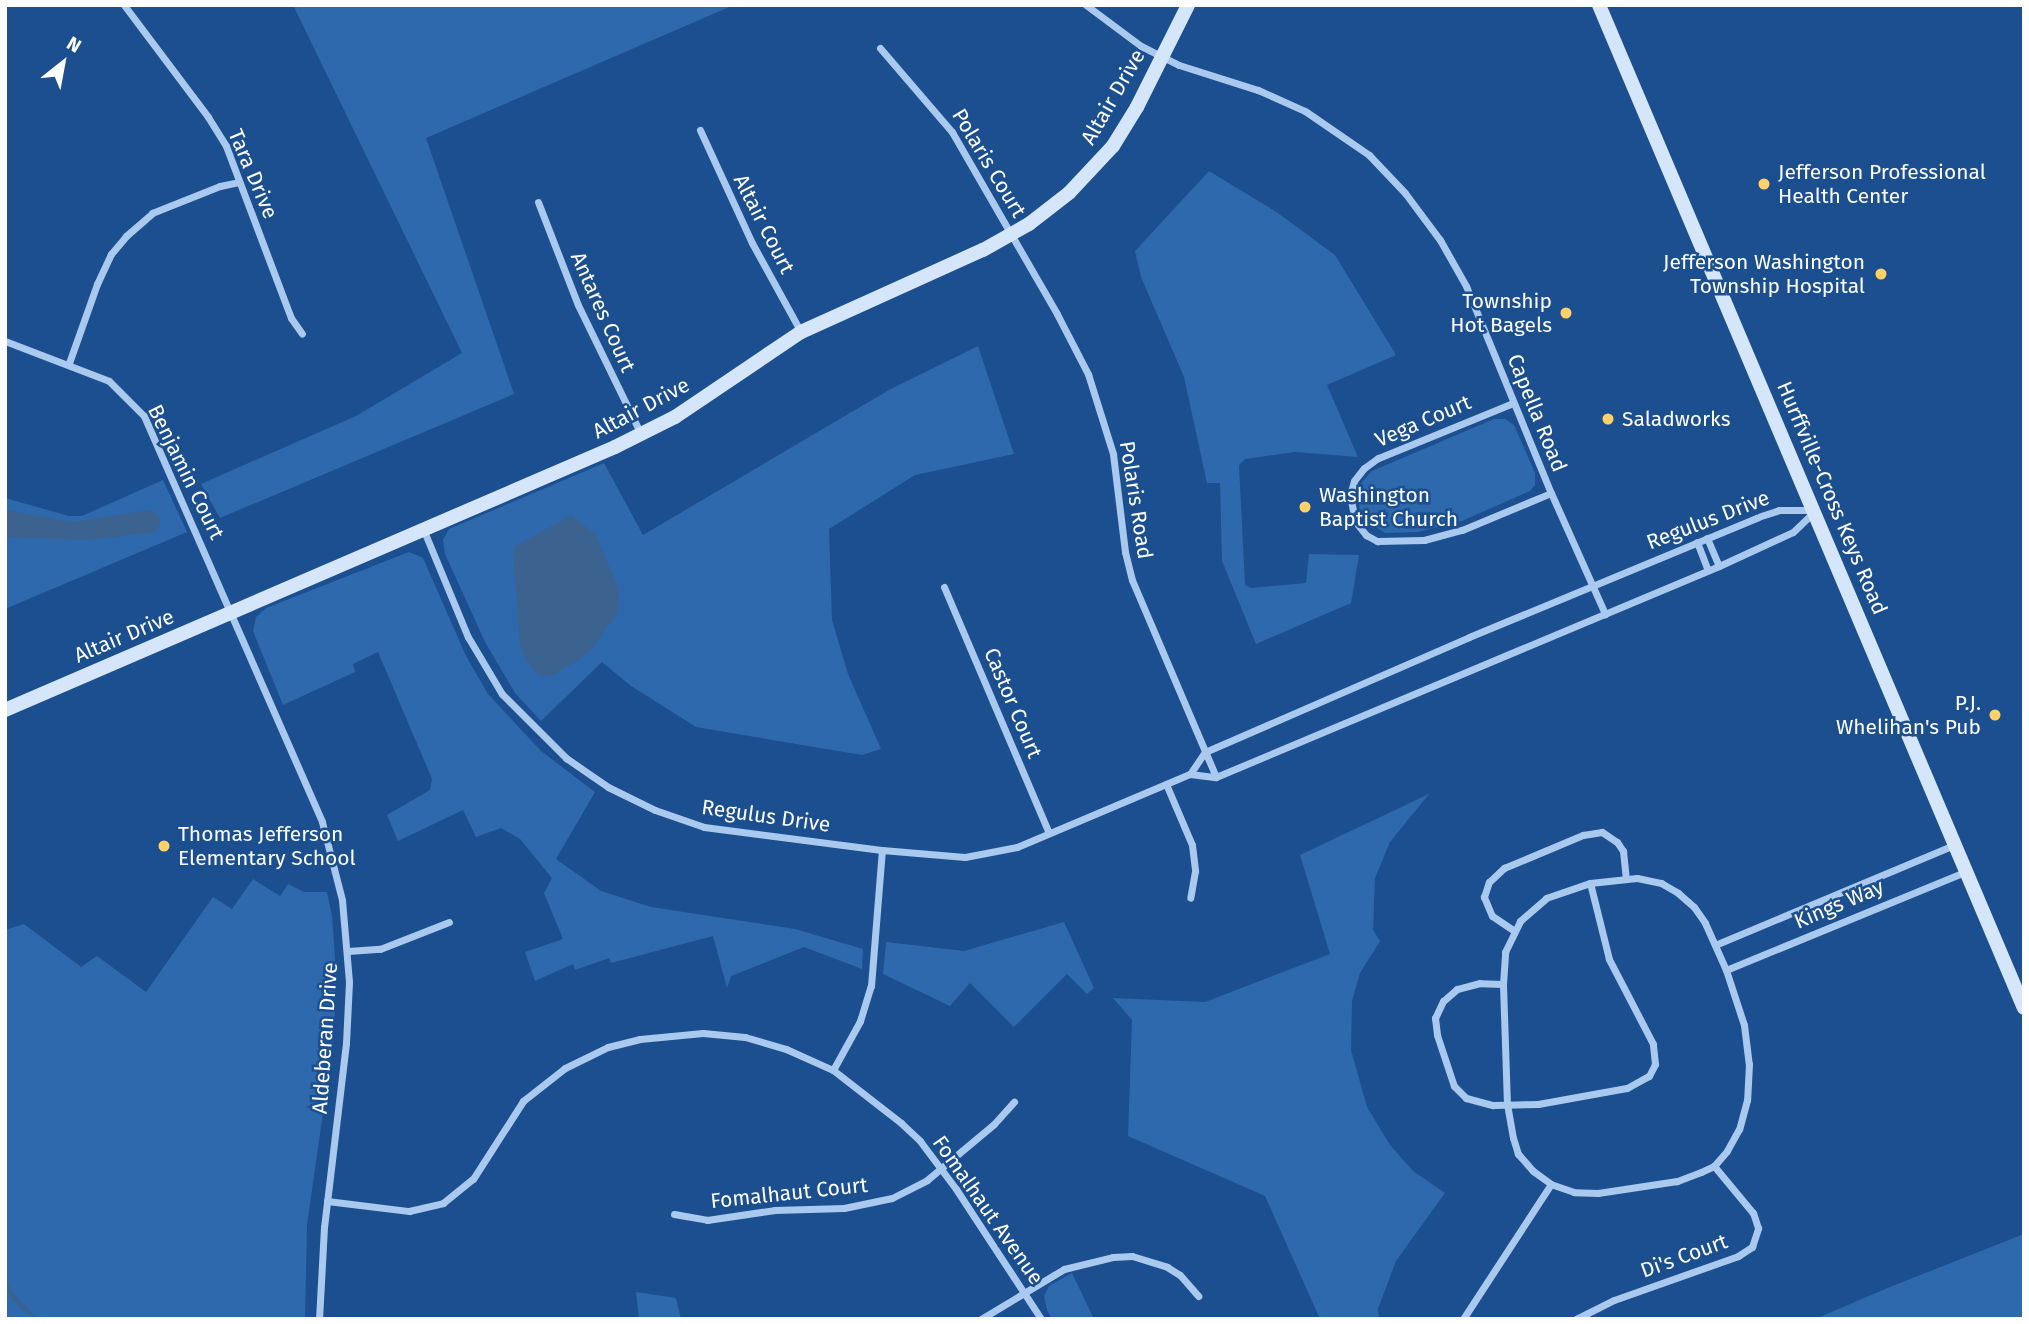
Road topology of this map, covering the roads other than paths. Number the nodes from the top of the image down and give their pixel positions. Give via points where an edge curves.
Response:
1 (124, 5) edge
2 (1086, 5) edge
3 (1188, 5) edge
4 (1599, 5) edge
5 (880, 48) dead end
6 (1162, 57) junction
7 (700, 130) dead end
8 (239, 182) junction
9 (538, 202) dead end
10 (1012, 234) junction
11 (801, 332) junction
12 (302, 334) dead end
13 (5, 341) edge
14 (69, 363) junction
15 (1513, 402) junction
16 (641, 435) junction
17 (1551, 494) junction
18 (1815, 510) junction
19 (424, 531) junction
20 (1707, 538) junction
21 (1697, 542) junction
22 (1719, 566) junction
23 (1708, 570) junction
24 (1593, 585) junction
25 (944, 587) dead end
26 (232, 612) junction
27 (1605, 614) junction
28 (5, 710) edge
29 (1205, 752) junction
30 (1190, 774) junction
31 (1216, 777) junction
32 (1166, 783) junction
33 (1049, 833) junction
34 (1954, 845) junction
35 (882, 850) junction
36 (1965, 872) junction
37 (1626, 878) junction
38 (1590, 883) junction
39 (1190, 898) dead end
40 (449, 922) dead end
41 (1513, 930) junction
42 (1715, 945) junction
43 (348, 951) junction
44 (1726, 970) junction
45 (1503, 984) junction
46 (2024, 1008) edge
47 (833, 1070) junction
48 (1014, 1102) dead end
49 (1507, 1105) junction
50 (1714, 1166) junction
51 (941, 1168) junction
52 (1551, 1184) junction
53 (327, 1201) junction
54 (674, 1214) dead end
55 (1024, 1292) junction
56 (1198, 1296) dead end
57 (319, 1319) edge
58 (981, 1319) edge
59 (1041, 1319) edge
60 (1463, 1319) edge
61 (1576, 1319) edge

1 - 8 street, Tara Drive via 208,117 226,146
2 - 6 street, Capella Road
3 - 6 street, Altair Drive
4 - 18 street, Hurffville-Cross Keys Road
5 - 10 street, Polaris Court via 952,132
6 - 10 street, Altair Drive via 1130,119 1102,160 1058,204
6 - 15 street, Capella Road via 1305,111 1350,140 1387,172 1453,261
7 - 11 street, Altair Court via 752,243
8 - 12 street, Tara Drive via 291,318
8 - 14 street via 152,213 126,236 110,254
9 - 16 street, Antares Court via 583,317
10 - 11 street, Altair Drive
10 - 29 street, Polaris Road via 1091,381 1115,462 1128,565
11 - 16 street, Altair Drive
13 - 14 street, Benjamin Court
14 - 26 street, Benjamin Court via 115,385 144,416
15 - 17 street, Capella Road
15 - 17 street, Vega Court via 1364,468 1350,495 1355,522 1377,541 1424,540 1462,530
16 - 19 street, Altair Drive
17 - 24 street, Capella Road
18 - 20 street, Regulus Drive via 1779,510
18 - 22 street, Regulus Drive via 1793,532
18 - 34 street, Hurffville-Cross Keys Road
19 - 26 street, Altair Drive
19 - 35 street, Regulus Drive via 489,676 531,726 586,772 655,810 704,827
20 - 21 street, Regulus Drive
20 - 22 street
21 - 23 street
21 - 24 street, Regulus Drive
22 - 23 street, Regulus Drive
23 - 27 street, Regulus Drive
24 - 27 street, Capella Road
24 - 29 street, Regulus Drive
25 - 33 street, Castor Court
26 - 28 street, Altair Drive
26 - 43 street, Aldeberan Drive via 322,822 338,878
27 - 31 street, Regulus Drive
29 - 30 street
29 - 31 street, Polaris Road
30 - 31 street, Regulus Drive
30 - 32 street, Regulus Drive
32 - 33 street, Regulus Drive
32 - 39 street via 1192,845 1195,871
33 - 35 street, Regulus Drive via 980,856
34 - 36 street, Hurffville-Cross Keys Road
34 - 42 street, Kings Way
35 - 47 street via 871,986 860,1021
36 - 44 street, Kings Way
36 - 46 street, Hurffville-Cross Keys Road
37 - 38 street
37 - 41 street via 1623,851 1602,832 1583,835 1504,868 1489,882 1485,897 1492,916
37 - 42 street via 1650,879 1685,898 1702,918
38 - 41 street via 1546,898
38 - 49 street via 1609,959 1653,1044 1653,1070 1644,1081 1627,1088
40 - 43 street via 380,949
41 - 45 street
42 - 44 street
43 - 53 street, Aldeberan Drive via 348,1024
44 - 50 street via 1744,1026 1749,1076 1739,1129
45 - 49 street
45 - 49 street via 1457,989 1443,1001 1434,1026 1459,1092 1474,1102
47 - 51 street, Fomalhaut Avenue via 887,1110
47 - 53 street, Fomalhaut Avenue via 745,1037 687,1033 624,1042 565,1068 530,1095 473,1179 453,1198 409,1211
48 - 51 street, Fomalhaut Court
49 - 52 street via 1518,1154
50 - 52 street via 1677,1181 1598,1193 1574,1192
50 - 61 street, Di's Court via 1754,1213 1758,1228 1752,1247
51 - 54 street, Fomalhaut Court via 904,1194 863,1205 782,1209 707,1220
51 - 55 street, Fomalhaut Avenue
52 - 60 street
53 - 57 street, Aldeberan Drive
55 - 56 street via 1064,1269 1098,1258 1132,1256 1180,1275
55 - 58 street
55 - 59 street, Fomalhaut Avenue

